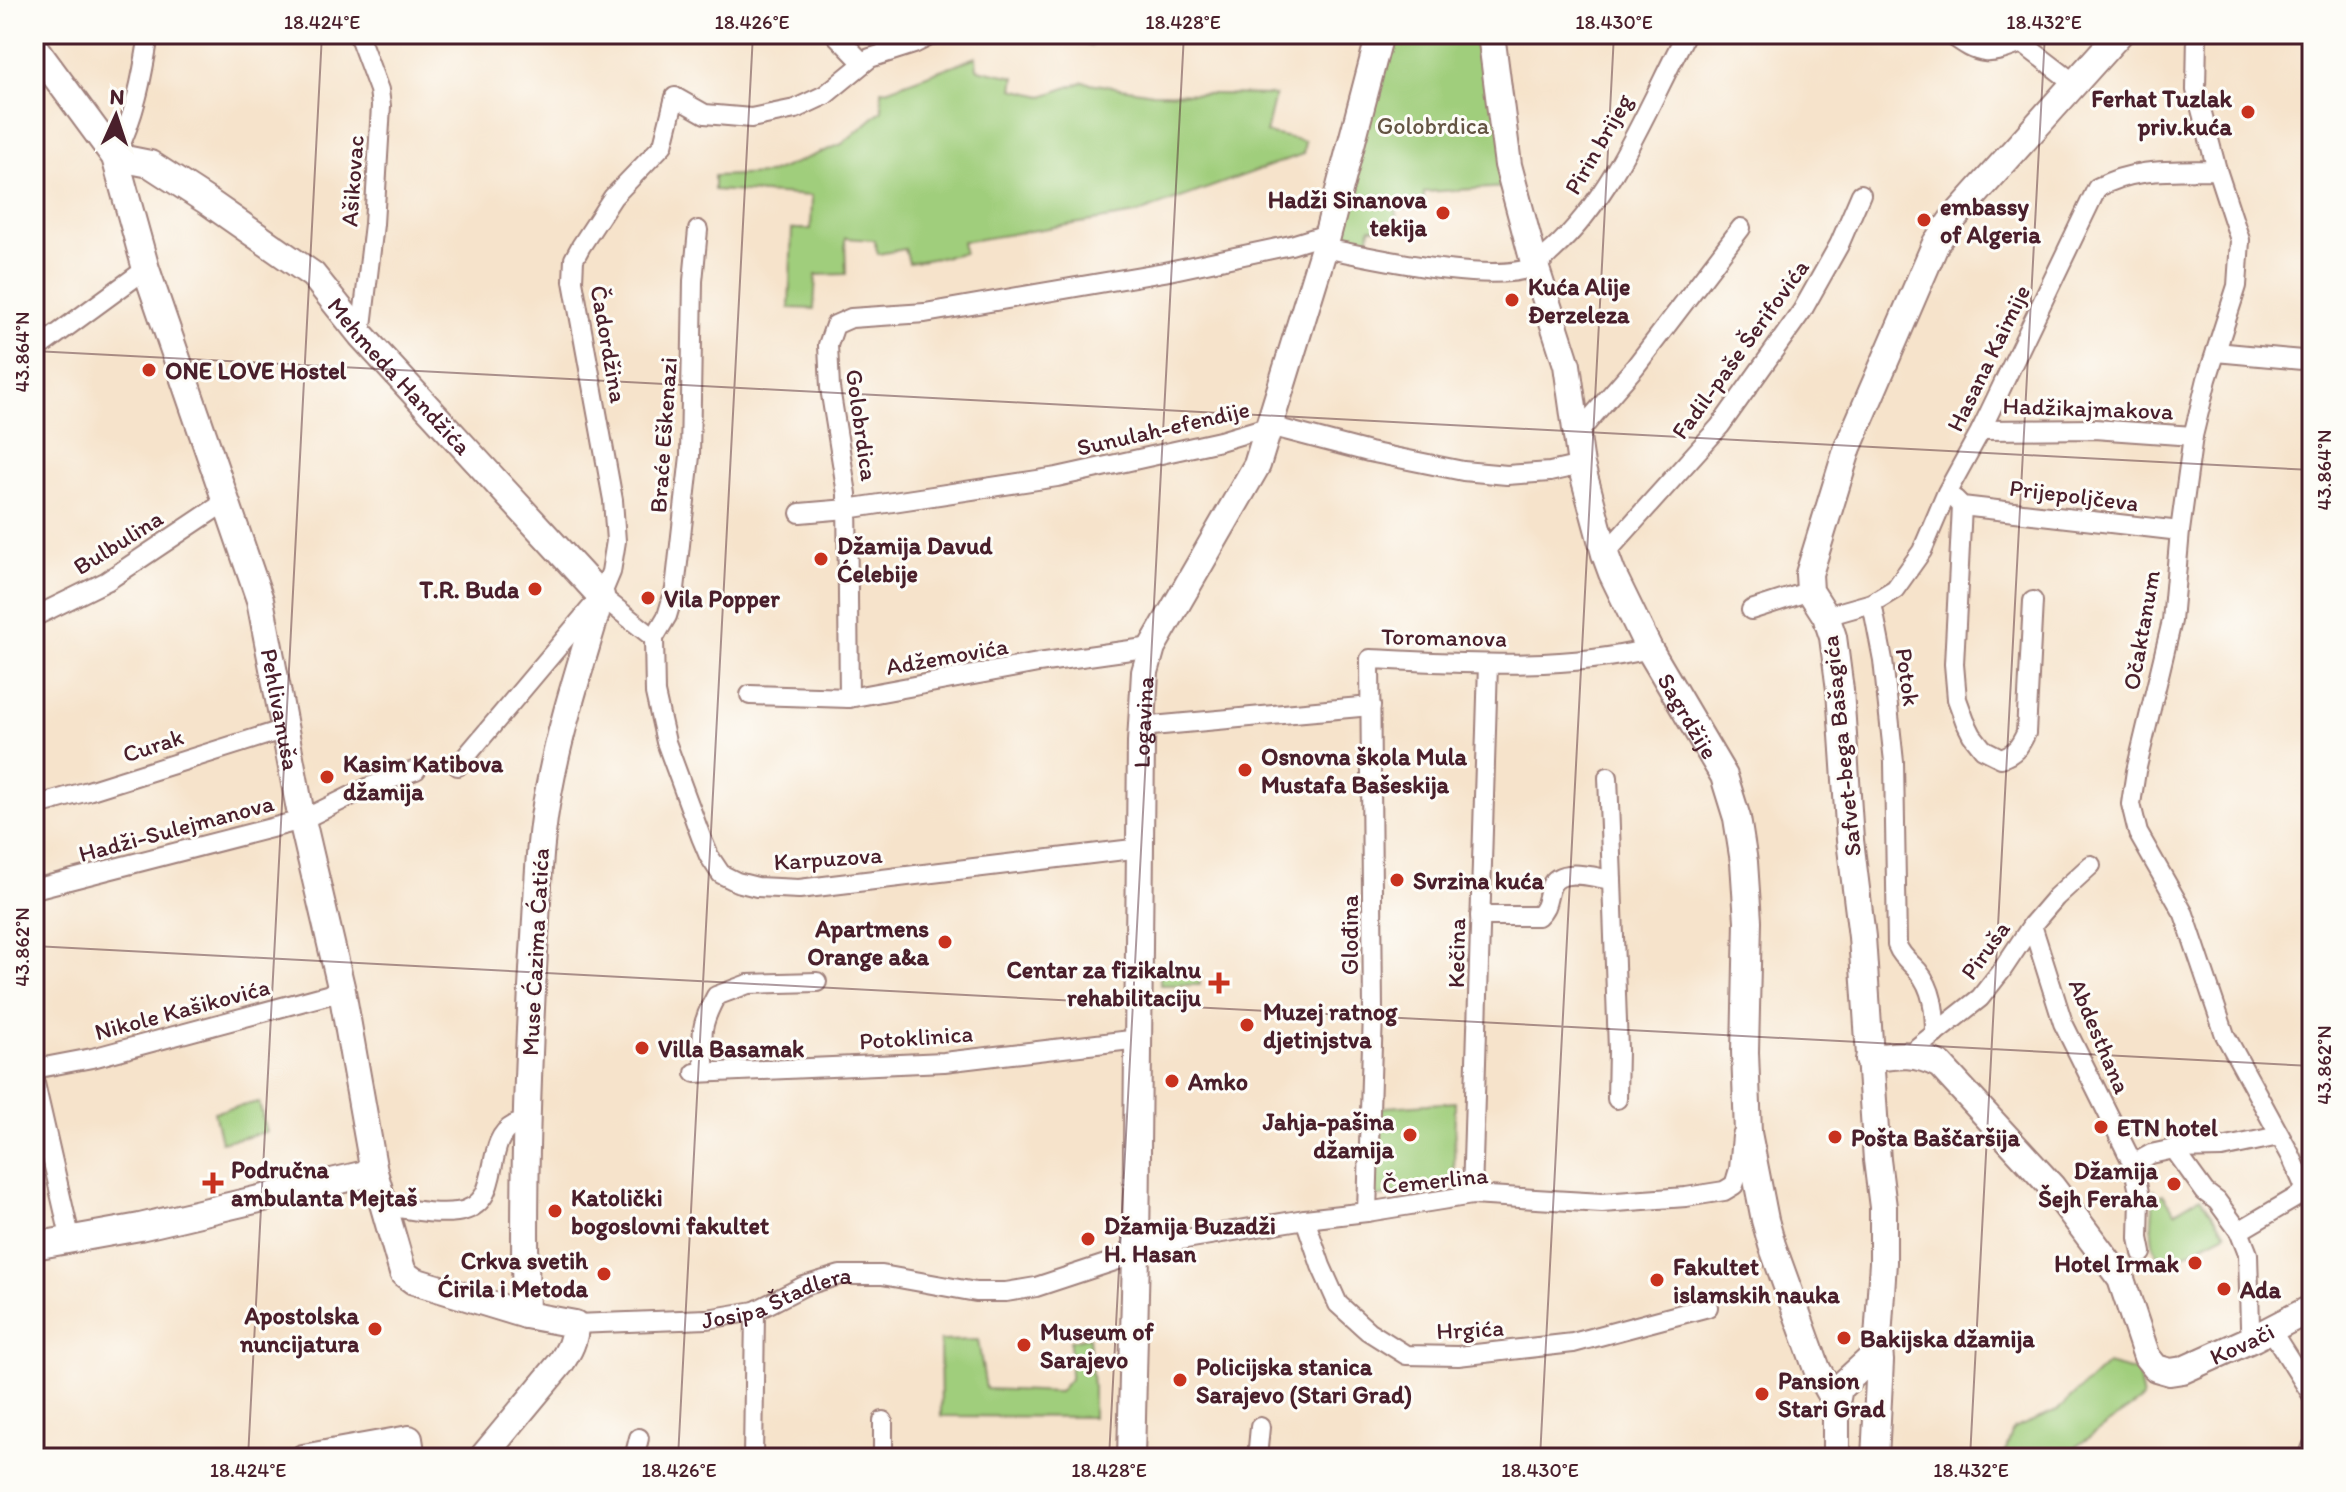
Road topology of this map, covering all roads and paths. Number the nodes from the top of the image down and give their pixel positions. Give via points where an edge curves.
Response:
1 (149, 34) edge
2 (835, 34) edge
3 (934, 34) edge
4 (1380, 34) edge
5 (1491, 34) edge
6 (1686, 34) edge
7 (1950, 34) edge
8 (2119, 34) edge
9 (2197, 34) edge
10 (2019, 39) edge
11 (363, 40) edge
12 (34, 47) edge
13 (863, 63) junction
14 (2074, 83) junction
15 (115, 157) junction
16 (2217, 170) junction
17 (1861, 194) dead end
18 (1741, 228) dead end
19 (698, 230) dead end
20 (1326, 241) junction
21 (1535, 266) junction
22 (146, 269) junction
23 (361, 335) junction
24 (34, 351) edge
25 (2216, 352) junction
26 (2312, 359) edge
27 (1270, 426) junction
28 (1981, 430) junction
29 (1578, 433) junction
30 (2193, 436) junction
31 (1581, 465) junction
32 (1947, 492) junction
33 (225, 502) junction
34 (1962, 506) junction
35 (847, 509) junction
36 (800, 513) dead end
37 (2180, 531) junction
38 (1605, 554) junction
39 (1810, 591) junction
40 (601, 596) junction
41 (2033, 601) dead end
42 (1872, 603) junction
43 (1751, 610) dead end
44 (1826, 616) junction
45 (34, 617) edge
46 (654, 638) junction
47 (1152, 647) junction
48 (1649, 649) junction
49 (1488, 664) junction
50 (750, 695) dead end
51 (849, 698) junction
52 (1371, 706) junction
53 (1141, 727) junction
54 (285, 729) junction
55 (458, 766) dead end
56 (416, 770) dead end
57 (1608, 777) dead end
58 (34, 806) edge
59 (302, 820) junction
60 (1141, 848) junction
61 (2091, 865) dead end
62 (1612, 880) junction
63 (34, 889) edge
64 (1480, 916) junction
65 (2032, 925) junction
66 (817, 982) dead end
67 (342, 991) junction
68 (1935, 1034) junction
69 (1139, 1039) junction
70 (1909, 1054) junction
71 (1869, 1059) junction
72 (34, 1069) edge
73 (34, 1079) edge
74 (1617, 1099) dead end
75 (526, 1123) junction
76 (1748, 1133) junction
77 (2279, 1136) junction
78 (2174, 1149) junction
79 (2133, 1164) junction
80 (374, 1172) junction
81 (2310, 1194) edge
82 (1472, 1195) junction
83 (383, 1206) junction
84 (1367, 1212) junction
85 (1305, 1219) junction
86 (2239, 1231) junction
87 (71, 1241) junction
88 (34, 1246) edge
89 (2142, 1253) dead end
90 (1136, 1254) junction
91 (1708, 1307) dead end
92 (2312, 1308) edge
93 (755, 1311) junction
94 (526, 1315) junction
95 (575, 1324) junction
96 (2263, 1334) junction
97 (1878, 1352) junction
98 (2312, 1395) edge
99 (1836, 1403) junction
100 (883, 1421) dead end
101 (1260, 1427) dead end
102 (639, 1438) dead end
103 (2312, 1447) edge
104 (411, 1448) edge
105 (303, 1458) edge
106 (482, 1458) edge
107 (634, 1458) edge
108 (753, 1458) edge
109 (883, 1458) edge
110 (899, 1458) edge
111 (1131, 1458) edge
112 (1257, 1458) edge
113 (1836, 1458) edge
114 (1875, 1458) edge
115 (2308, 1458) edge

1 - 15 street via 140,90
2 - 13 street
3 - 13 street, Čadordžina
4 - 20 street, Logavina
5 - 21 street, Sagrdžije via 1508,165
6 - 21 street, Pirin brijeg via 1601,196
7 - 10 street via 1978,52 1994,53
8 - 14 street
9 - 16 street, Očaktanum via 2196,90
10 - 14 street
11 - 23 street, Ašikovac via 381,106
12 - 15 street
13 - 40 street, Čadordžina via 825,95 795,109 751,118 705,114 675,97 663,145 613,197 574,259 573,281 613,500 616,541
14 - 39 street via 1936,243 1848,447 1809,574
15 - 22 street, Pehlivanuša
15 - 23 street, Mehmeda Handžića via 150,164 313,275
16 - 25 street, Očaktanum via 2240,240 2237,286
16 - 28 street, Hasana Kaimije via 2137,173 2097,188
17 - 38 street, Fadil-paše Šerifovića via 1802,311 1720,426
18 - 29 street
19 - 46 street, Braće Eškenazi via 690,456 675,589
20 - 21 street via 1459,272 1505,273
20 - 27 street, Logavina
20 - 35 street, Golobrdica via 925,313 851,318 835,325 828,345 830,388
21 - 29 street, Sagrdžije via 1567,365
22 - 24 street
22 - 33 street, Pehlivanuša
23 - 40 street, Mehmeda Handžića
25 - 26 street
25 - 30 street, Očaktanum
27 - 31 street, Sunulah-efendije via 1463,471 1507,475
27 - 35 street, Sunulah-efendije via 1057,477
27 - 47 street, Logavina via 1257,465
28 - 30 street, Hadžikajmakova via 2094,429
28 - 32 street, Hasana Kaimije
29 - 31 street, Sagrdžije
30 - 37 street, Očaktanum
31 - 38 street, Sagrdžije
32 - 34 street
32 - 42 street, Hasana Kaimije via 1922,551 1895,589
33 - 45 street, Bulbulina via 107,581
33 - 54 street, Pehlivanuša via 260,600
34 - 37 street, Prijepoljčeva
34 - 41 street via 1957,699 1972,735 1983,749 2001,758 2011,755 2026,733
35 - 36 street, Sunulah-efendije
35 - 51 street, Golobrdica
37 - 77 street, Očaktanum via 2172,621 2131,804 2138,833 2184,914 2225,1035
38 - 48 street, Sagrdžije
39 - 43 street
39 - 44 street, Safvet-bega Bašagića
40 - 46 street, Mehmeda Handžića
40 - 55 street
40 - 75 street, Muse Ćazima Ćatića via 545,814
42 - 44 street, Hasana Kaimije
42 - 68 street, Potok via 1894,762 1897,945 1928,984
44 - 71 street, Safvet-bega Bašagića via 1840,690
46 - 60 street, Karpuzova via 655,693 666,742 709,856 721,874 737,882 799,889
47 - 51 street, Adžemovića
47 - 53 street, Logavina
48 - 49 street, Toromanova via 1620,656
48 - 76 street, Sagrdžije via 1724,776 1737,818 1748,921
49 - 52 street, Toromanova via 1370,659
49 - 64 street, Kečina
50 - 51 street, Adžemovića
52 - 53 street
52 - 84 street, Glođina via 1373,1011
53 - 60 street, Logavina
54 - 58 street, Curak
54 - 59 street, Pehlivanuša
56 - 59 street, Hadži-Sulejmanova
57 - 62 street
59 - 63 street, Hadži-Sulejmanova
59 - 67 street, Pehlivanuša
60 - 69 street, Logavina
61 - 65 street, Piruša
62 - 64 street via 1559,877 1538,916
62 - 74 street
64 - 82 street, Kečina
65 - 68 street, Piruša via 1980,998
65 - 79 street, Abdesthana via 2063,1023
66 - 69 street, Potoklinica via 748,984 716,996 704,1018 700,1072 944,1062
67 - 72 street, Nikole Kašikovića
67 - 80 street, Pehlivanuša
68 - 70 street, Piruša
69 - 90 street, Logavina
70 - 71 street
70 - 96 street, Kovači via 1940,1065 2052,1187 2121,1279 2147,1357 2156,1368 2183,1370
71 - 97 street, Safvet-bega Bašagića via 1883,1207
73 - 87 street
75 - 83 street via 514,1124 500,1139 488,1190 477,1204 440,1213
75 - 94 street, Muse Ćazima Ćatića
76 - 82 street, Čemerlina via 1740,1142 1734,1185 1724,1191 1602,1203
76 - 99 street, Sagrdžije via 1772,1245 1814,1361
77 - 78 street via 2222,1148
77 - 81 street, Očaktanum
78 - 79 street
78 - 86 street
79 - 89 street, Abdesthana
80 - 83 street, Pehlivanuša
80 - 87 street
81 - 86 street
82 - 84 street, Čemerlina
83 - 94 street, Pehlivanuša via 403,1273 414,1281
84 - 85 street, Čemerlina
85 - 90 street, Čemerlina via 1156,1244
85 - 91 street, Hrgića via 1338,1304 1406,1355 1458,1356 1573,1343
86 - 96 street via 2248,1254 2250,1326
87 - 88 street
90 - 93 street, Josipa Štadlera via 1006,1292 976,1292 882,1275 840,1275
90 - 111 street, Logavina
92 - 96 street, Kovači
93 - 95 street, Josipa Štadlera via 707,1319
93 - 108 street
94 - 95 street
95 - 106 street via 570,1350
96 - 98 street
97 - 99 street via 1839,1388
97 - 114 street, Safvet-bega Bašagića
99 - 113 street, Sagrdžije
100 - 109 street
101 - 112 street
102 - 107 street
103 - 115 street
104 - 105 street
109 - 110 street

